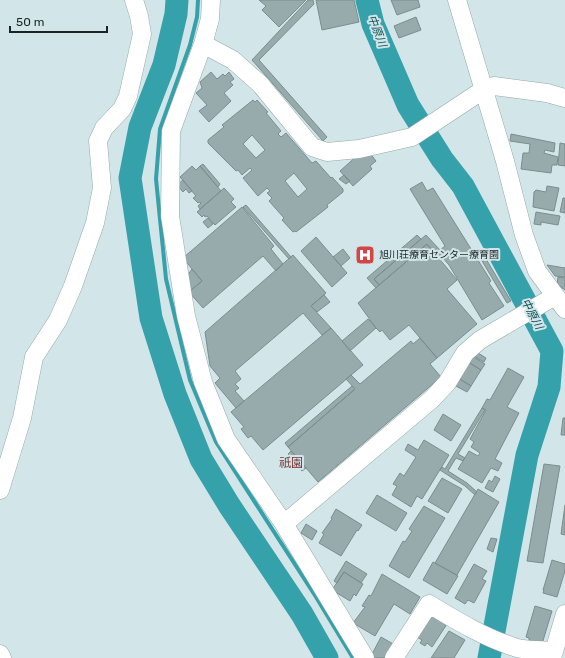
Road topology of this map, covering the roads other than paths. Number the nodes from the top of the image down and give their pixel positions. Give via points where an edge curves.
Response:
1 (134, 0) edge
2 (211, 0) edge
3 (457, 0) edge
4 (203, 44) junction
5 (483, 90) junction
6 (565, 98) edge
7 (560, 303) edge
8 (0, 490) edge
9 (284, 524) junction
10 (565, 614) edge
11 (0, 654) edge
12 (553, 655) edge
13 (2, 658) edge
14 (365, 658) edge
15 (394, 658) edge

1 - 8 street via 142,34 128,96 122,109 104,128 98,141 102,188 95,223 58,320 34,357 22,418
2 - 4 street via 210,19
3 - 5 street
4 - 5 street via 233,60 260,84 312,146 327,152 412,137
4 - 9 street via 171,131 170,216 186,316 204,382 226,439
5 - 6 street via 494,86
5 - 7 street via 524,235 537,271
7 - 9 street via 480,340 465,353 447,383 432,399
9 - 14 street
10 - 12 street
11 - 13 street
12 - 15 street via 541,649 518,648 467,627 429,604

